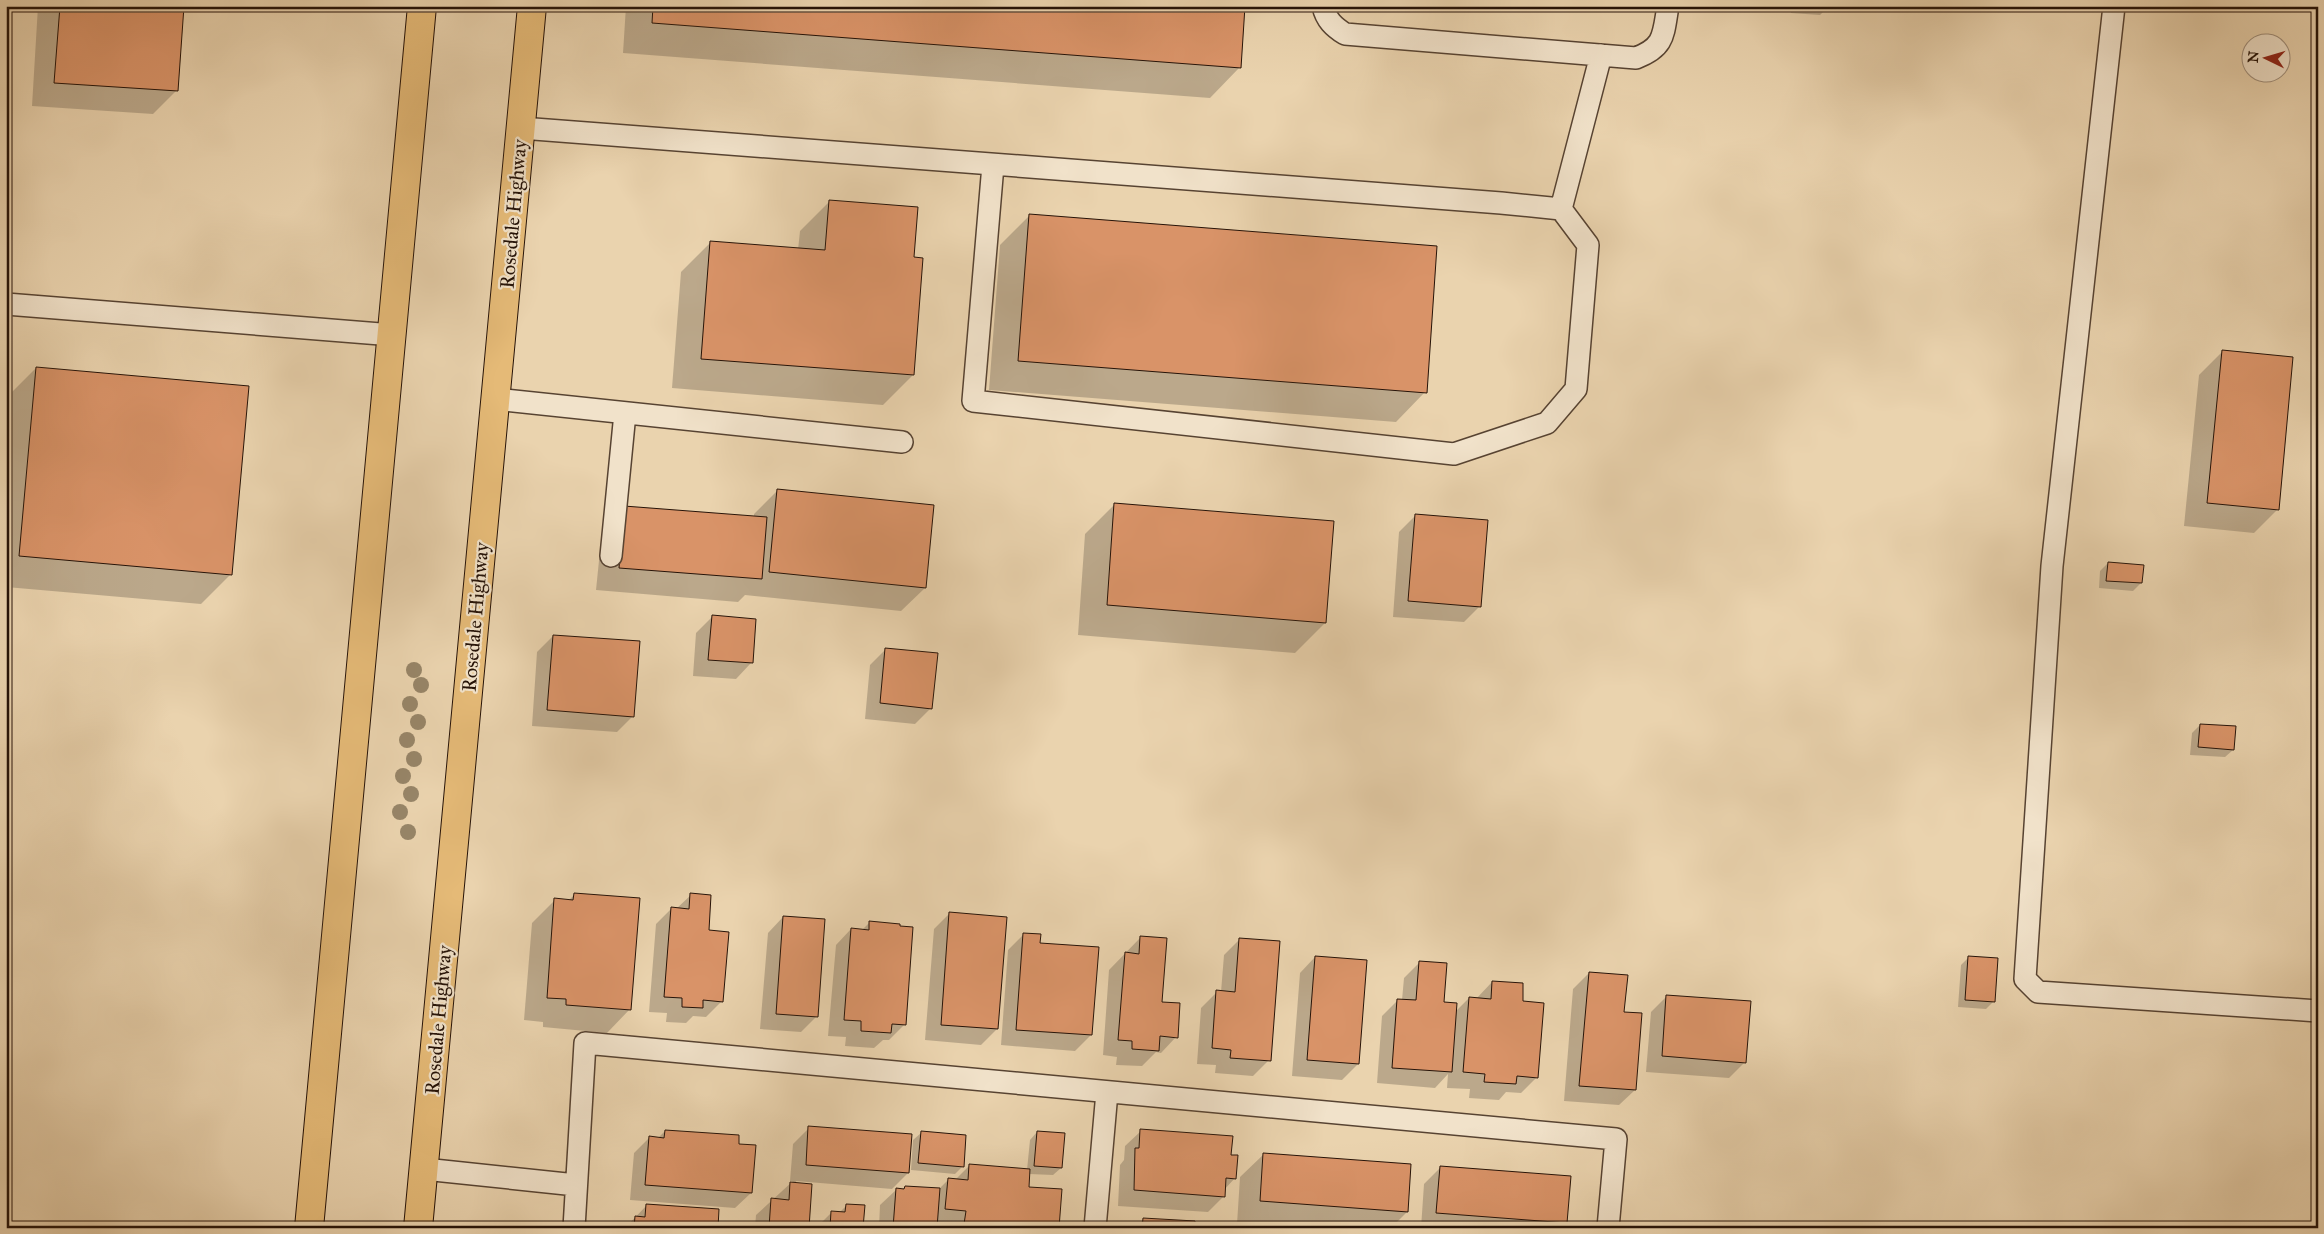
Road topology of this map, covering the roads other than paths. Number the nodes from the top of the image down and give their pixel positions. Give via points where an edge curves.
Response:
1 (422, 6) edge
2 (532, 6) edge
3 (1323, 6) edge
4 (1668, 6) edge
5 (2114, 6) edge
6 (1601, 55) junction
7 (521, 128) junction
8 (993, 165) junction
9 (1561, 209) junction
10 (6, 304) edge
11 (393, 335) junction
12 (495, 399) junction
13 (625, 413) junction
14 (902, 442) dead end
15 (612, 556) dead end
16 (2318, 1011) edge
17 (1107, 1092) junction
18 (424, 1169) junction
19 (576, 1185) junction
20 (309, 1228) edge
21 (418, 1228) edge
22 (574, 1228) edge
23 (1095, 1228) edge
24 (1608, 1228) edge

1 - 11 main road
2 - 7 main road, Rosedale Highway
3 - 6 lane via 1332,26 1345,34
4 - 6 lane via 1664,34 1652,52 1636,58
5 - 16 lane via 2052,566 2025,978 2038,992
6 - 9 lane
7 - 8 lane
7 - 12 main road, Rosedale Highway
8 - 9 lane
8 - 9 lane via 973,401 1454,454 1547,423 1576,389 1588,245
10 - 11 lane
11 - 20 main road
12 - 13 lane
12 - 18 main road, Rosedale Highway
13 - 14 lane
13 - 15 lane
17 - 19 lane via 585,1043
17 - 23 lane
17 - 24 lane via 1616,1139
18 - 19 lane
18 - 21 main road, Rosedale Highway
19 - 22 lane

